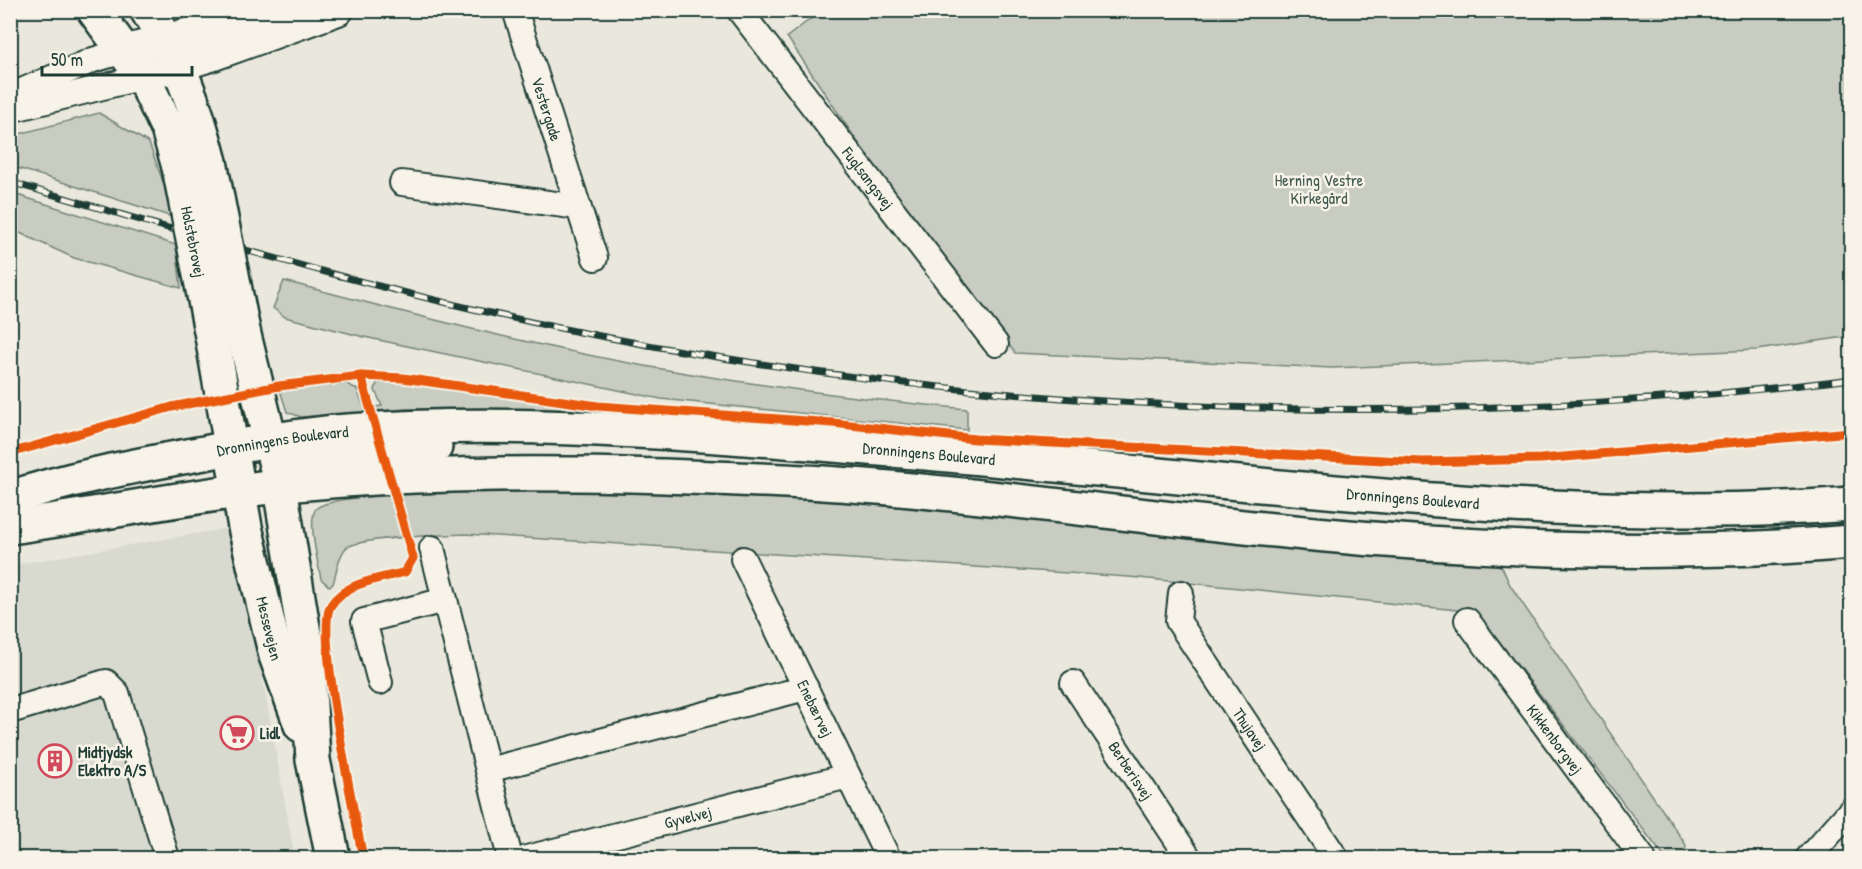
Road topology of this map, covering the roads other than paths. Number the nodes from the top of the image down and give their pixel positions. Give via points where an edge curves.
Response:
1 (94, 10) edge
2 (117, 10) edge
3 (147, 10) edge
4 (273, 10) edge
5 (338, 10) edge
6 (515, 10) edge
7 (739, 10) edge
8 (150, 56) junction
9 (10, 96) edge
10 (10, 110) edge
11 (402, 183) dead end
12 (578, 207) junction
13 (595, 258) dead end
14 (996, 344) dead end
15 (255, 467) junction
16 (1851, 504) edge
17 (1641, 511) junction
18 (14, 517) edge
19 (1849, 538) edge
20 (432, 548) dead end
21 (743, 559) dead end
22 (1181, 593) dead end
23 (445, 600) junction
24 (1467, 620) dead end
25 (380, 682) dead end
26 (1073, 683) dead end
27 (806, 688) junction
28 (10, 711) edge
29 (314, 760) junction
30 (488, 770) junction
31 (848, 776) junction
32 (1851, 809) edge
33 (168, 858) edge
34 (333, 858) edge
35 (510, 858) edge
36 (527, 858) edge
37 (888, 858) edge
38 (1189, 858) edge
39 (1336, 858) edge
40 (1643, 858) edge
41 (1808, 858) edge

1 - 8 main road, Holstebrovej
2 - 8 main road
3 - 8 main road, Holstebrovej
4 - 8 street
5 - 8 street
6 - 12 street, Vestergade
7 - 14 street, Fuglsangsvej
8 - 9 street via 93,60
8 - 10 street
8 - 15 main road, Holstebrovej, bridge via 195,104 195,164
11 - 12 street
12 - 13 street, Vestergade
15 - 17 main road, Dronningens Boulevard via 436,447 512,427 674,433 1400,498
15 - 18 main road via 84,499
15 - 19 main road via 420,476 663,476 849,484 1305,533 1504,545 1750,548
15 - 29 main road, Messevejen via 307,652
15 - 29 main road, Messevejen via 276,656
16 - 17 main road, Dronningens Boulevard
17 - 19 main road via 1720,525
20 - 23 street
21 - 27 street, Enebærvej
22 - 39 street, Thujavej via 1178,621
23 - 25 street via 364,621
23 - 30 street
24 - 40 street, Kikkenborgvej
26 - 38 street, Berberisvej
27 - 30 street
27 - 31 street, Enebærvej
28 - 33 street via 106,682 117,693
29 - 34 main road, Messevejen
30 - 35 street
31 - 36 street, Gyvelvej
31 - 37 street, Enebærvej
32 - 41 street

